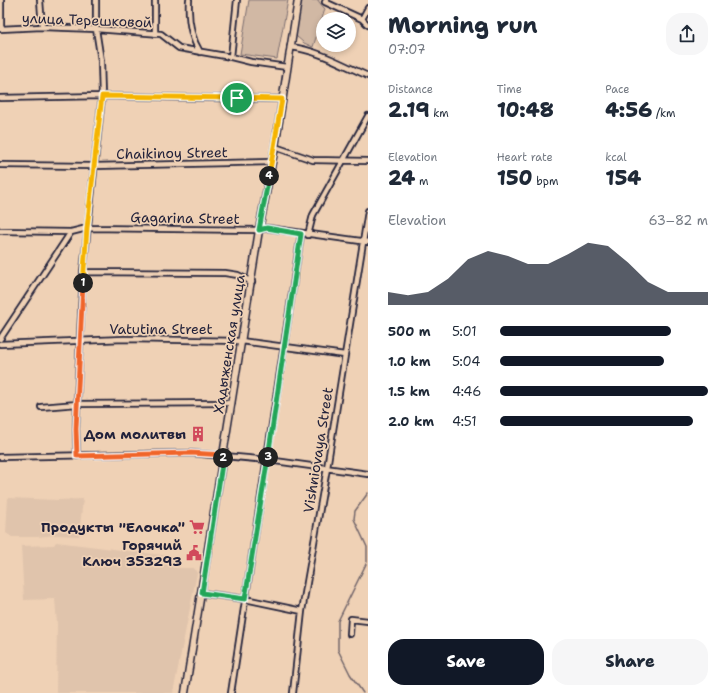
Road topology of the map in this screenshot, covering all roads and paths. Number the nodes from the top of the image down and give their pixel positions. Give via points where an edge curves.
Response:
1 (1, 0) edge
2 (40, 0) edge
3 (96, 0) edge
4 (155, 0) edge
5 (189, 0) edge
6 (237, 0) edge
7 (298, 0) edge
8 (326, 1) edge
9 (368, 8) edge
10 (362, 20) junction
11 (368, 24) edge
12 (42, 27) junction
13 (96, 28) junction
14 (1, 29) edge
15 (155, 34) junction
16 (290, 48) junction
17 (200, 52) junction
18 (231, 57) junction
19 (287, 67) junction
20 (368, 76) edge
21 (102, 96) junction
22 (0, 98) edge
23 (282, 99) junction
24 (368, 116) edge
25 (274, 147) junction
26 (343, 161) junction
27 (368, 161) edge
28 (272, 162) junction
29 (0, 165) edge
30 (94, 166) junction
31 (368, 211) edge
32 (87, 228) junction
33 (259, 230) junction
34 (0, 231) edge
35 (71, 232) junction
36 (301, 234) junction
37 (308, 235) junction
38 (366, 242) edge
39 (83, 272) junction
40 (252, 282) junction
41 (0, 339) edge
42 (79, 341) junction
43 (242, 341) junction
44 (0, 344) edge
45 (285, 346) junction
46 (345, 355) junction
47 (232, 403) junction
48 (77, 404) junction
49 (41, 406) dead end
50 (224, 455) junction
51 (77, 456) junction
52 (0, 457) edge
53 (268, 460) junction
54 (327, 468) junction
55 (368, 474) edge
56 (202, 593) junction
57 (245, 599) junction
58 (302, 610) junction
59 (368, 621) edge
60 (350, 634) dead end
61 (186, 693) edge
62 (232, 693) edge
63 (292, 693) edge

1 - 14 street
2 - 12 street
3 - 13 street
4 - 15 street
5 - 17 street via 188,18
6 - 18 street
7 - 16 main road, Хадыженская улица
8 - 10 street
9 - 10 street
10 - 11 street
12 - 13 street, улица Терешковой
12 - 14 street, улица Терешковой
13 - 15 street, улица Терешковой
13 - 21 street via 101,60
15 - 17 street, улица Терешковой via 161,34 179,48
16 - 19 main road, Хадыженская улица
16 - 20 street via 303,49 323,56
17 - 18 street, улица Терешковой
18 - 19 street, улица Терешковой
19 - 23 main road, Хадыженская улица
21 - 22 street
21 - 23 street
21 - 30 street
23 - 25 main road, Хадыженская улица
24 - 26 street
25 - 26 street via 313,160
25 - 28 main road, Хадыженская улица
26 - 27 street
26 - 37 street via 313,215
28 - 30 street, Chaikinoy Street
28 - 33 main road, Хадыженская улица
29 - 30 street, Chaikinoy Street
30 - 32 street
31 - 38 street, Vishniovaya Street
32 - 33 street, Gagarina Street
32 - 35 street, Gagarina Street
32 - 39 street
33 - 36 street, Gagarina Street via 267,228
33 - 40 main road, Хадыженская улица
34 - 35 street, Gagarina Street
35 - 41 street
36 - 37 street, Gagarina Street
36 - 45 street
37 - 38 street, Gagarina Street
38 - 46 street, Vishniovaya Street
39 - 40 street via 225,273 238,275
39 - 42 street
40 - 43 main road, Хадыженская улица
42 - 43 street, Vatutina Street
42 - 44 street, Vatutina Street
42 - 48 street
43 - 45 street, Vatutina Street
43 - 47 main road, Хадыженская улица
45 - 46 street, Vatutina Street
45 - 53 street
46 - 54 street, Vishniovaya Street
47 - 48 street
47 - 50 main road, Хадыженская улица
48 - 49 street
48 - 51 street
50 - 51 street via 191,453
50 - 53 street
50 - 56 main road, Хадыженская улица
51 - 52 street
53 - 54 street
53 - 57 street
54 - 55 street
54 - 58 street, Vishniovaya Street
56 - 57 street
56 - 61 main road, Хадыженская улица
57 - 58 street
57 - 62 street
58 - 63 street, Vishniovaya Street
59 - 60 street via 351,619

